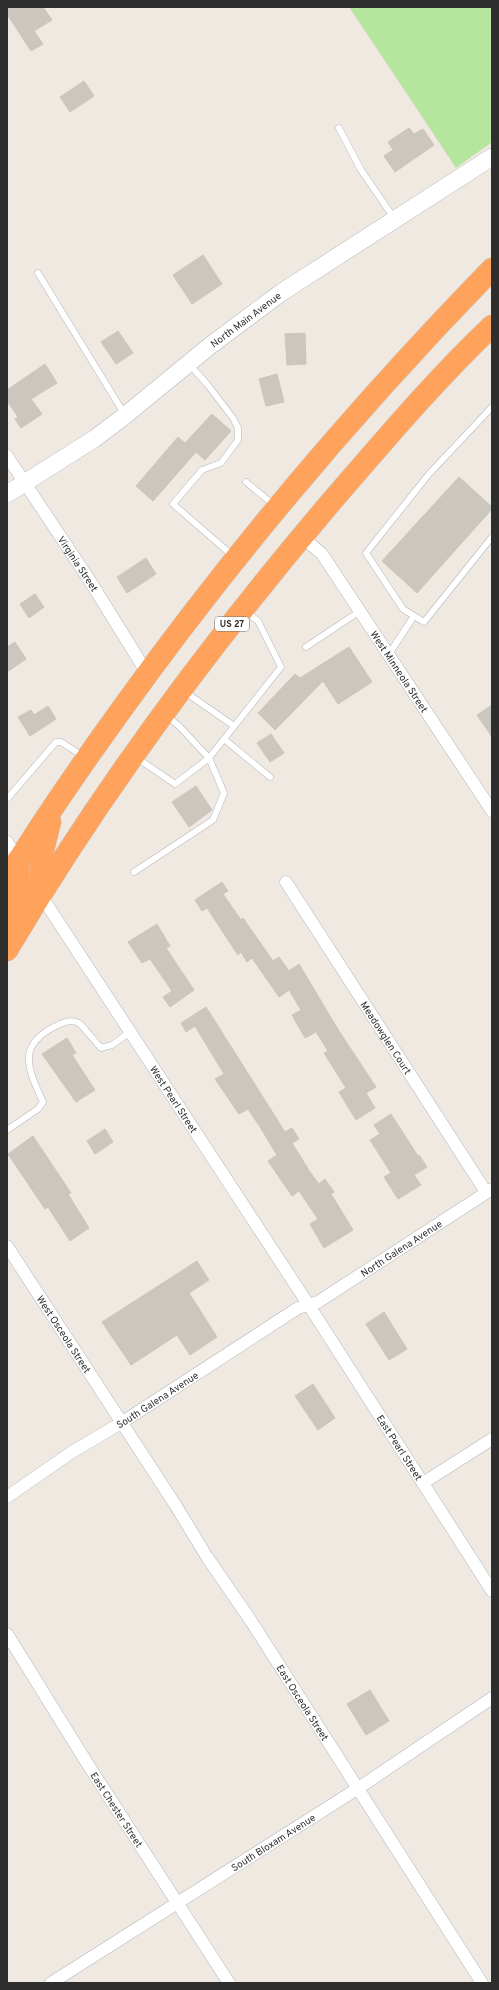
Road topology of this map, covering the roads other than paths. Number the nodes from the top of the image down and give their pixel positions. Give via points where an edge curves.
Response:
1 (339, 128) dead end
2 (492, 157) edge
3 (395, 219) junction
4 (492, 269) edge
5 (38, 274) dead end
6 (492, 326) edge
7 (189, 364) junction
8 (492, 407) edge
9 (126, 415) junction
10 (7, 456) edge
11 (246, 482) dead end
12 (24, 483) junction
13 (7, 494) edge
14 (277, 507) junction
15 (302, 537) junction
16 (492, 537) edge
17 (236, 558) junction
18 (243, 610) junction
19 (360, 611) junction
20 (414, 616) junction
21 (306, 647) dead end
22 (389, 654) junction
23 (147, 673) junction
24 (182, 690) junction
25 (164, 714) junction
26 (234, 726) junction
27 (224, 739) junction
28 (134, 756) junction
29 (86, 758) junction
30 (209, 758) junction
31 (270, 777) dead end
32 (7, 799) edge
33 (54, 806) junction
34 (492, 811) edge
35 (13, 851) edge
36 (134, 872) dead end
37 (7, 879) edge
38 (286, 882) dead end
39 (40, 894) junction
40 (7, 949) edge
41 (130, 1032) junction
42 (7, 1130) edge
43 (489, 1191) edge
44 (7, 1246) edge
45 (308, 1304) junction
46 (121, 1423) junction
47 (492, 1439) edge
48 (423, 1483) junction
49 (7, 1497) edge
50 (492, 1591) edge
51 (7, 1634) edge
52 (492, 1698) edge
53 (357, 1789) junction
54 (177, 1902) junction
55 (51, 1983) edge
56 (229, 1983) edge
57 (482, 1983) edge

1 - 3 lane via 361,170
2 - 3 street, North Main Avenue
3 - 7 street, North Main Avenue via 282,292
4 - 14 highway via 361,409
5 - 9 lane
6 - 15 highway, US 27 via 394,429
7 - 9 street, North Main Avenue
7 - 17 lane via 233,418 238,428 238,440 222,463 202,470 173,504
8 - 20 lane via 429,474 366,553 402,610
9 - 12 street, North Main Avenue via 94,439
10 - 12 street, Virginia Street
11 - 14 lane
12 - 13 street, North Main Avenue
12 - 23 street, Virginia Street via 90,581
14 - 17 highway
15 - 18 highway, US 27
15 - 19 street, West Minneola Street via 322,554
16 - 20 lane via 424,622
17 - 23 highway
18 - 24 highway, US 27
18 - 26 lane via 258,621 281,667
19 - 21 lane
19 - 22 street, West Minneola Street
20 - 22 lane
22 - 34 street, West Minneola Street
23 - 29 highway
24 - 25 highway, US 27
24 - 26 lane
25 - 28 highway, US 27
25 - 30 lane
26 - 27 lane
27 - 30 lane
27 - 31 lane
28 - 30 lane via 175,784
28 - 39 highway, US 27
29 - 32 lane via 61,742 56,742
29 - 33 highway
30 - 36 lane via 224,793 214,820
33 - 35 highway
33 - 39 highway via 42,854
35 - 37 highway
35 - 40 highway via 18,897
38 - 43 street, Meadowglen Court
39 - 40 highway, US 27
39 - 41 street, West Pearl Street
41 - 42 lane via 112,1045 101,1048 79,1023 66,1021 49,1029 32,1043 28,1060 43,1102 38,1110
41 - 45 street, West Pearl Street
43 - 45 street, North Galena Avenue via 318,1302
44 - 46 street, West Osceola Street
45 - 46 street, South Galena Avenue
45 - 48 street, East Pearl Street
46 - 49 street, South Galena Avenue via 72,1452
46 - 53 street, East Osceola Street
47 - 48 street
48 - 50 street, East Pearl Street
51 - 54 street, East Chester Street via 87,1764
52 - 53 street, South Bloxam Avenue
53 - 54 street, South Bloxam Avenue
53 - 57 street, East Osceola Street
54 - 55 street, South Bloxam Avenue
54 - 56 street, East Chester Street

